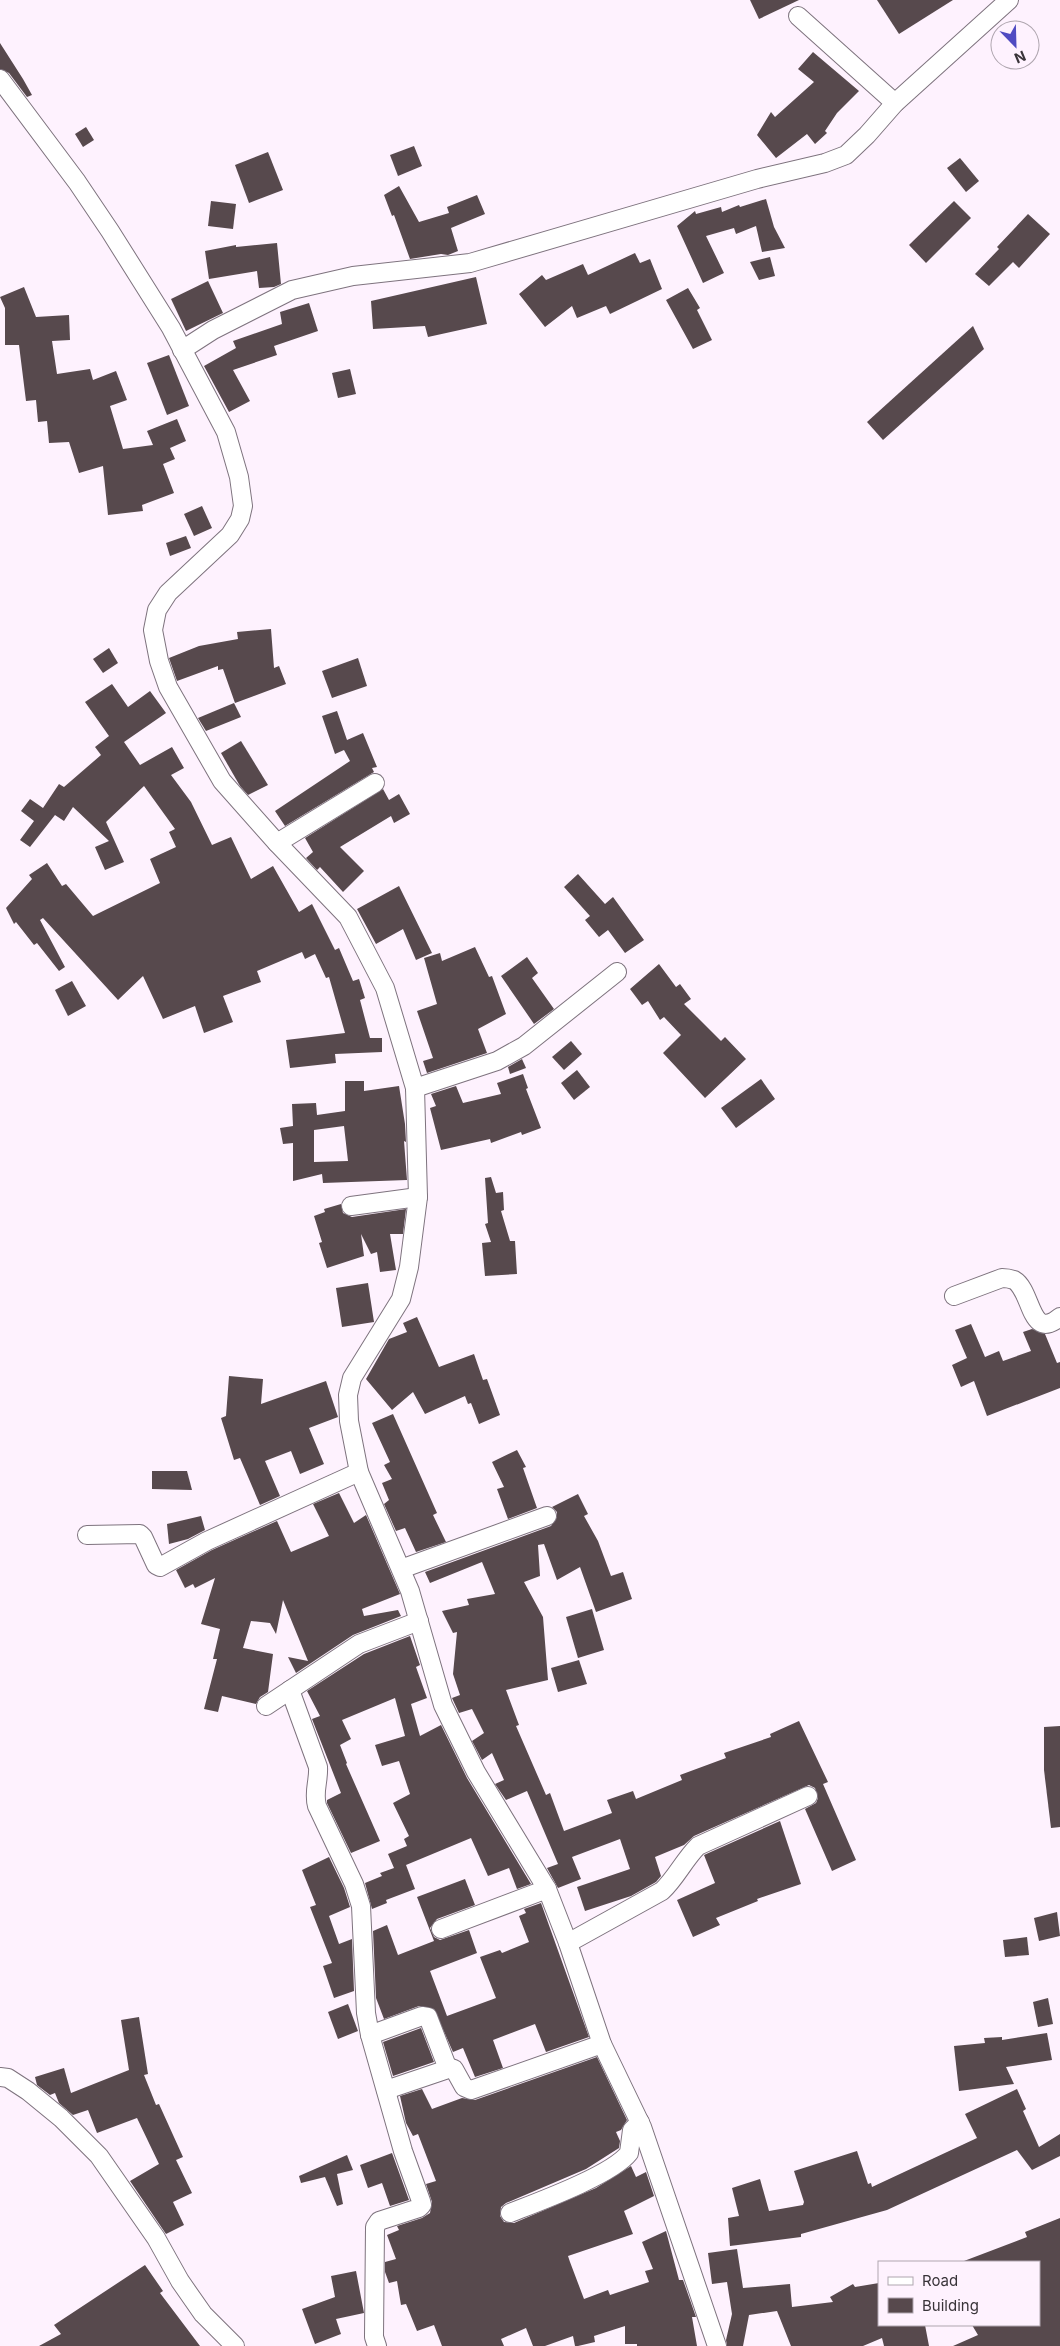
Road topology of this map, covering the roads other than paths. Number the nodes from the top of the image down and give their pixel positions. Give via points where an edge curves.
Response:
1 (1010, 0) edge
2 (798, 16) dead end
3 (0, 79) edge
4 (894, 103) junction
5 (182, 350) junction
6 (375, 783) dead end
7 (277, 843) junction
8 (617, 972) dead end
9 (415, 1088) junction
10 (418, 1197) junction
11 (351, 1206) dead end
12 (954, 1296) dead end
13 (1060, 1317) edge
14 (359, 1472) junction
15 (547, 1516) dead end
16 (87, 1536) dead end
17 (400, 1569) junction
18 (419, 1621) junction
19 (290, 1690) junction
20 (266, 1706) dead end
21 (808, 1796) dead end
22 (547, 1889) junction
23 (441, 1929) dead end
24 (568, 1943) junction
25 (370, 2035) junction
26 (602, 2044) junction
27 (448, 2069) junction
28 (0, 2077) edge
29 (386, 2090) junction
30 (640, 2122) junction
31 (510, 2213) dead end
32 (235, 2346) edge
33 (377, 2346) edge
34 (717, 2346) edge

1 - 4 street
2 - 4 street
3 - 5 street via 78,182
4 - 5 street via 846,155 825,163 757,179 470,263 353,276 292,290 213,330
5 - 7 street via 226,432 243,506 230,535 168,593 157,610 152,630 168,687 222,781
6 - 7 street
7 - 9 street via 348,917 385,988
8 - 9 street via 524,1046 497,1061
9 - 10 street
10 - 11 street
10 - 14 street via 414,1240 401,1300 352,1378 348,1395 349,1421
12 - 13 street via 1002,1278 1009,1279 1023,1291 1039,1322 1047,1324
14 - 16 street via 207,1541 160,1567 140,1534
14 - 17 street
15 - 17 street
17 - 18 street
18 - 19 street via 359,1644
18 - 22 street via 443,1705 464,1751
19 - 20 street
19 - 25 street via 318,1767 314,1796 317,1806 361,1906
21 - 24 street via 698,1846 662,1891
22 - 23 street
22 - 24 street
24 - 26 street
25 - 27 street via 422,2016 428,2017
25 - 29 street
26 - 27 street via 471,2090 464,2087 454,2068
26 - 30 street
27 - 29 street
28 - 32 street via 8,2078 28,2091 100,2156 203,2314
29 - 33 street via 422,2205 379,2221 375,2227 374,2337
30 - 31 street via 632,2130 629,2153 620,2162
30 - 34 street

